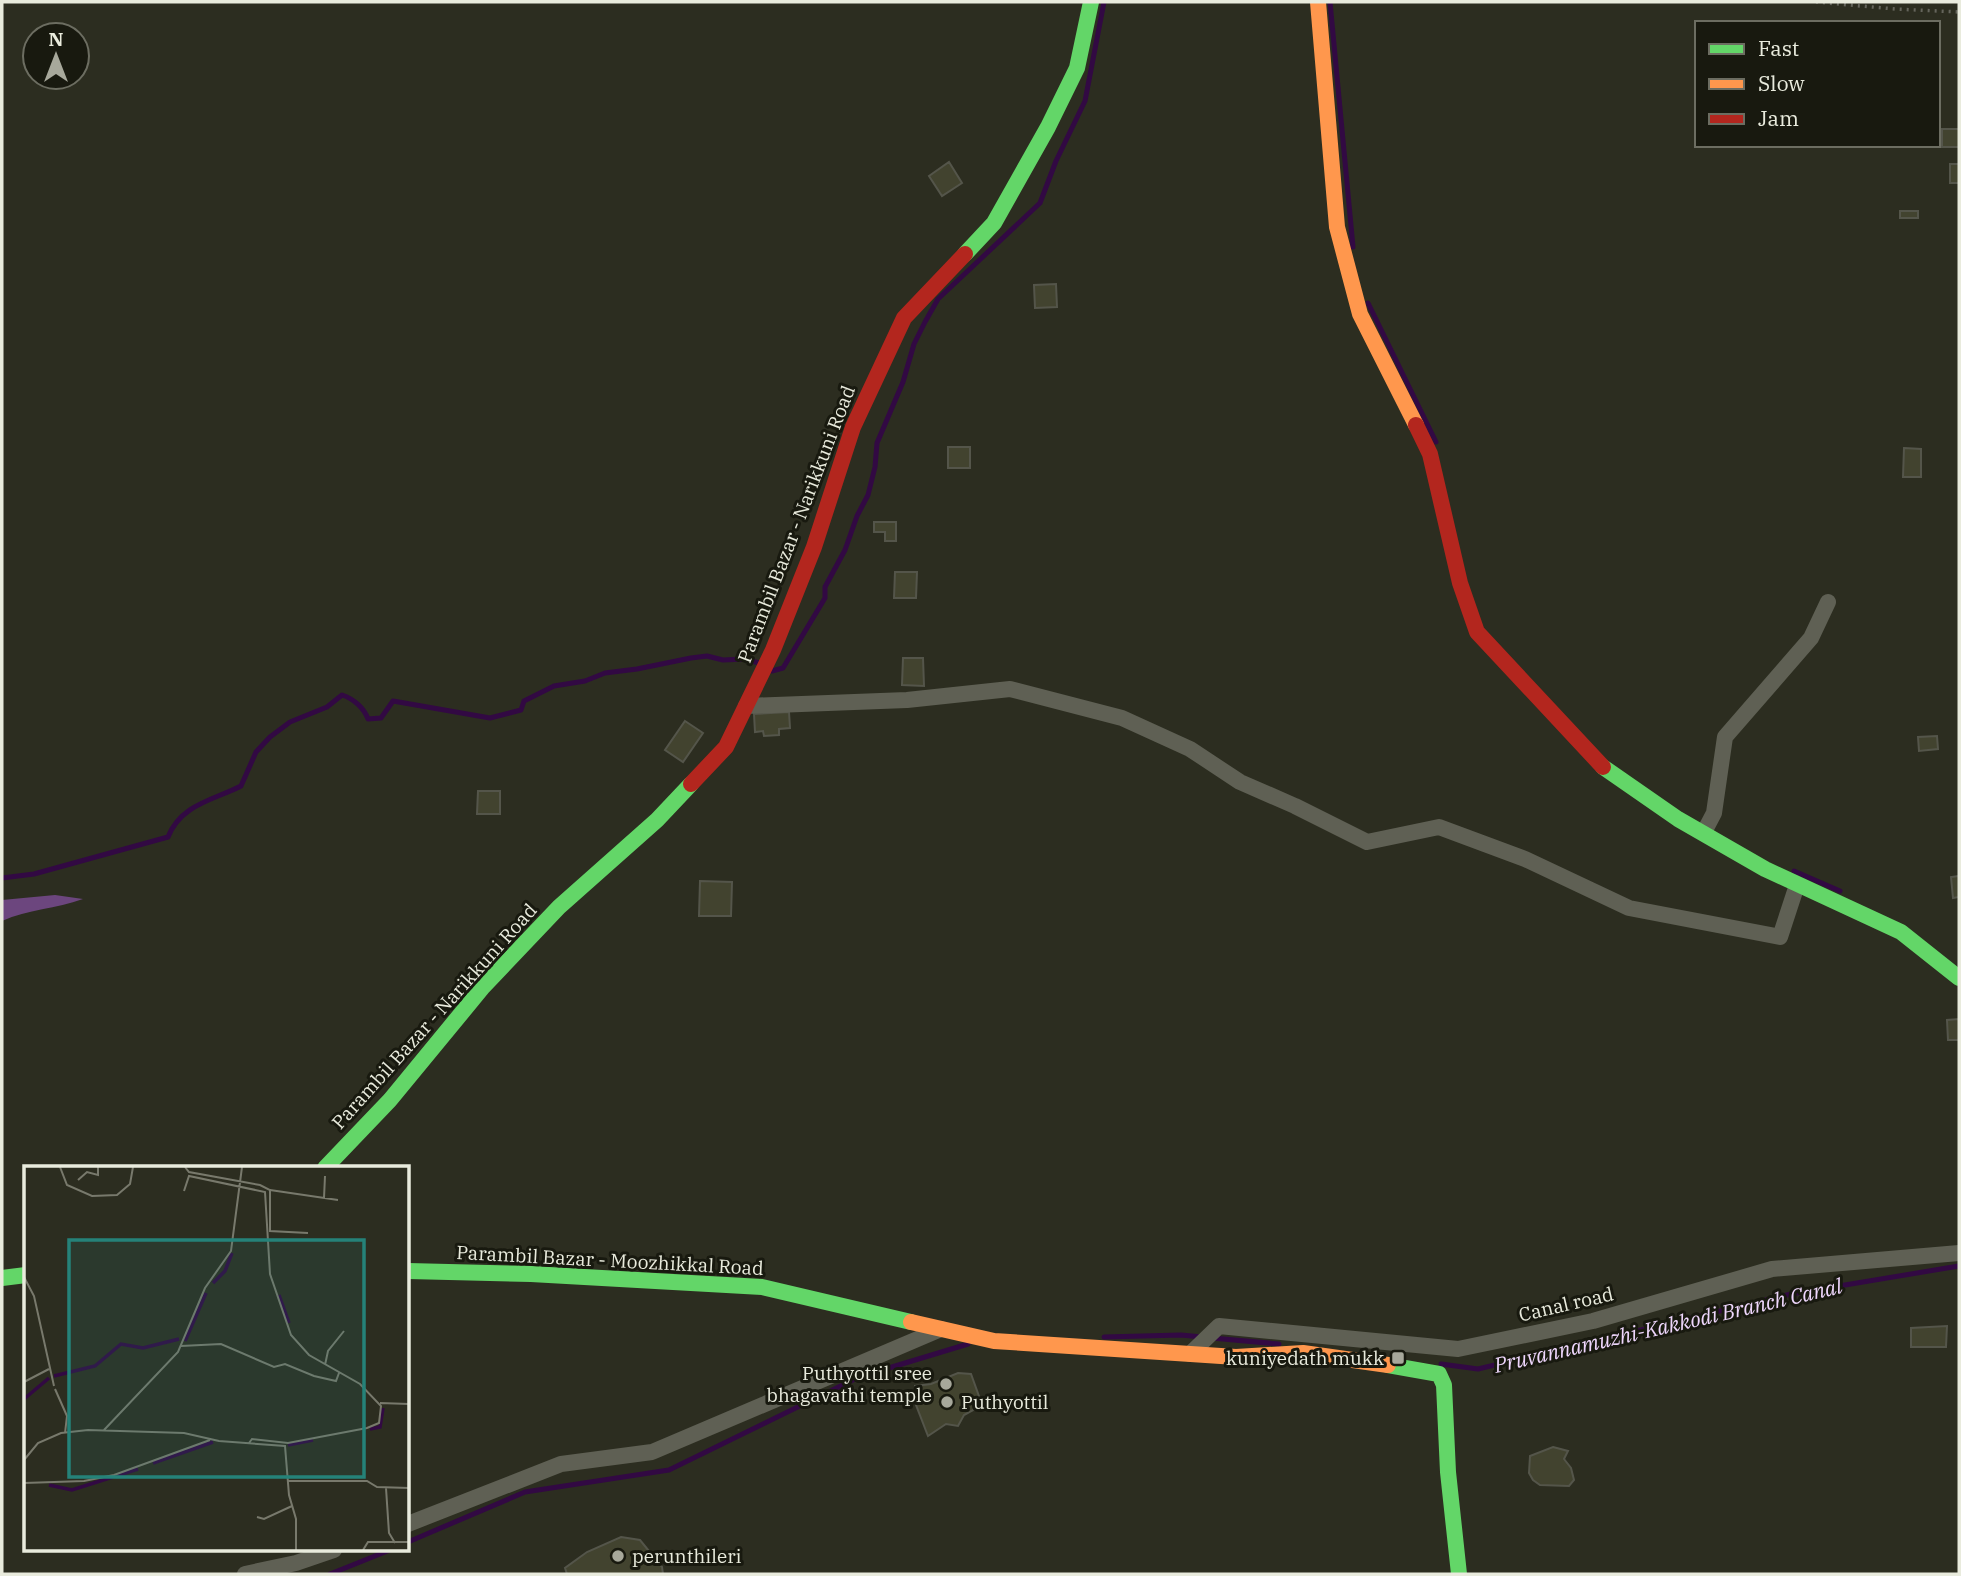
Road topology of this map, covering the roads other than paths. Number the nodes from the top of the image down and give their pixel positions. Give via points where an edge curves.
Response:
1 (1091, 2) edge
2 (1318, 2) edge
3 (1828, 602) dead end
4 (746, 706) junction
5 (1704, 832) junction
6 (1797, 885) junction
7 (1959, 978) edge
8 (327, 1166) edge
9 (1959, 1252) edge
10 (410, 1271) edge
11 (24, 1275) edge
12 (2, 1278) edge
13 (941, 1329) junction
14 (1190, 1354) junction
15 (410, 1523) edge
16 (328, 1552) edge
17 (245, 1574) edge
18 (1459, 1574) edge

1 - 4 main road, Parambil Bazar - Narikkuni Road via 1077,68 993,223 904,318 853,427 814,547
2 - 5 main road via 1337,227 1360,314 1430,454 1460,583 1477,632 1601,766
3 - 5 street via 1811,638 1725,737 1713,813
4 - 6 street via 908,700 1010,689 1122,718 1190,749 1240,782 1367,842 1438,827 1525,859 1629,908 1780,937
4 - 8 main road, Parambil Bazar - Narikkuni Road via 726,747 657,820 550,917
5 - 6 main road
6 - 7 main road via 1901,932
9 - 14 street, Canal road via 1772,1269 1593,1321 1458,1349 1219,1326
10 - 13 main road, Parambil Bazar - Moozhikkal Road via 762,1287
11 - 12 main road
13 - 14 main road, Parambil Bazar - Moozhikkal Road via 994,1341
13 - 15 street via 652,1452 561,1465
14 - 18 main road, Parambil Bazar - Moozhikkal Road via 1303,1353 1439,1374 1444,1385
16 - 17 street

